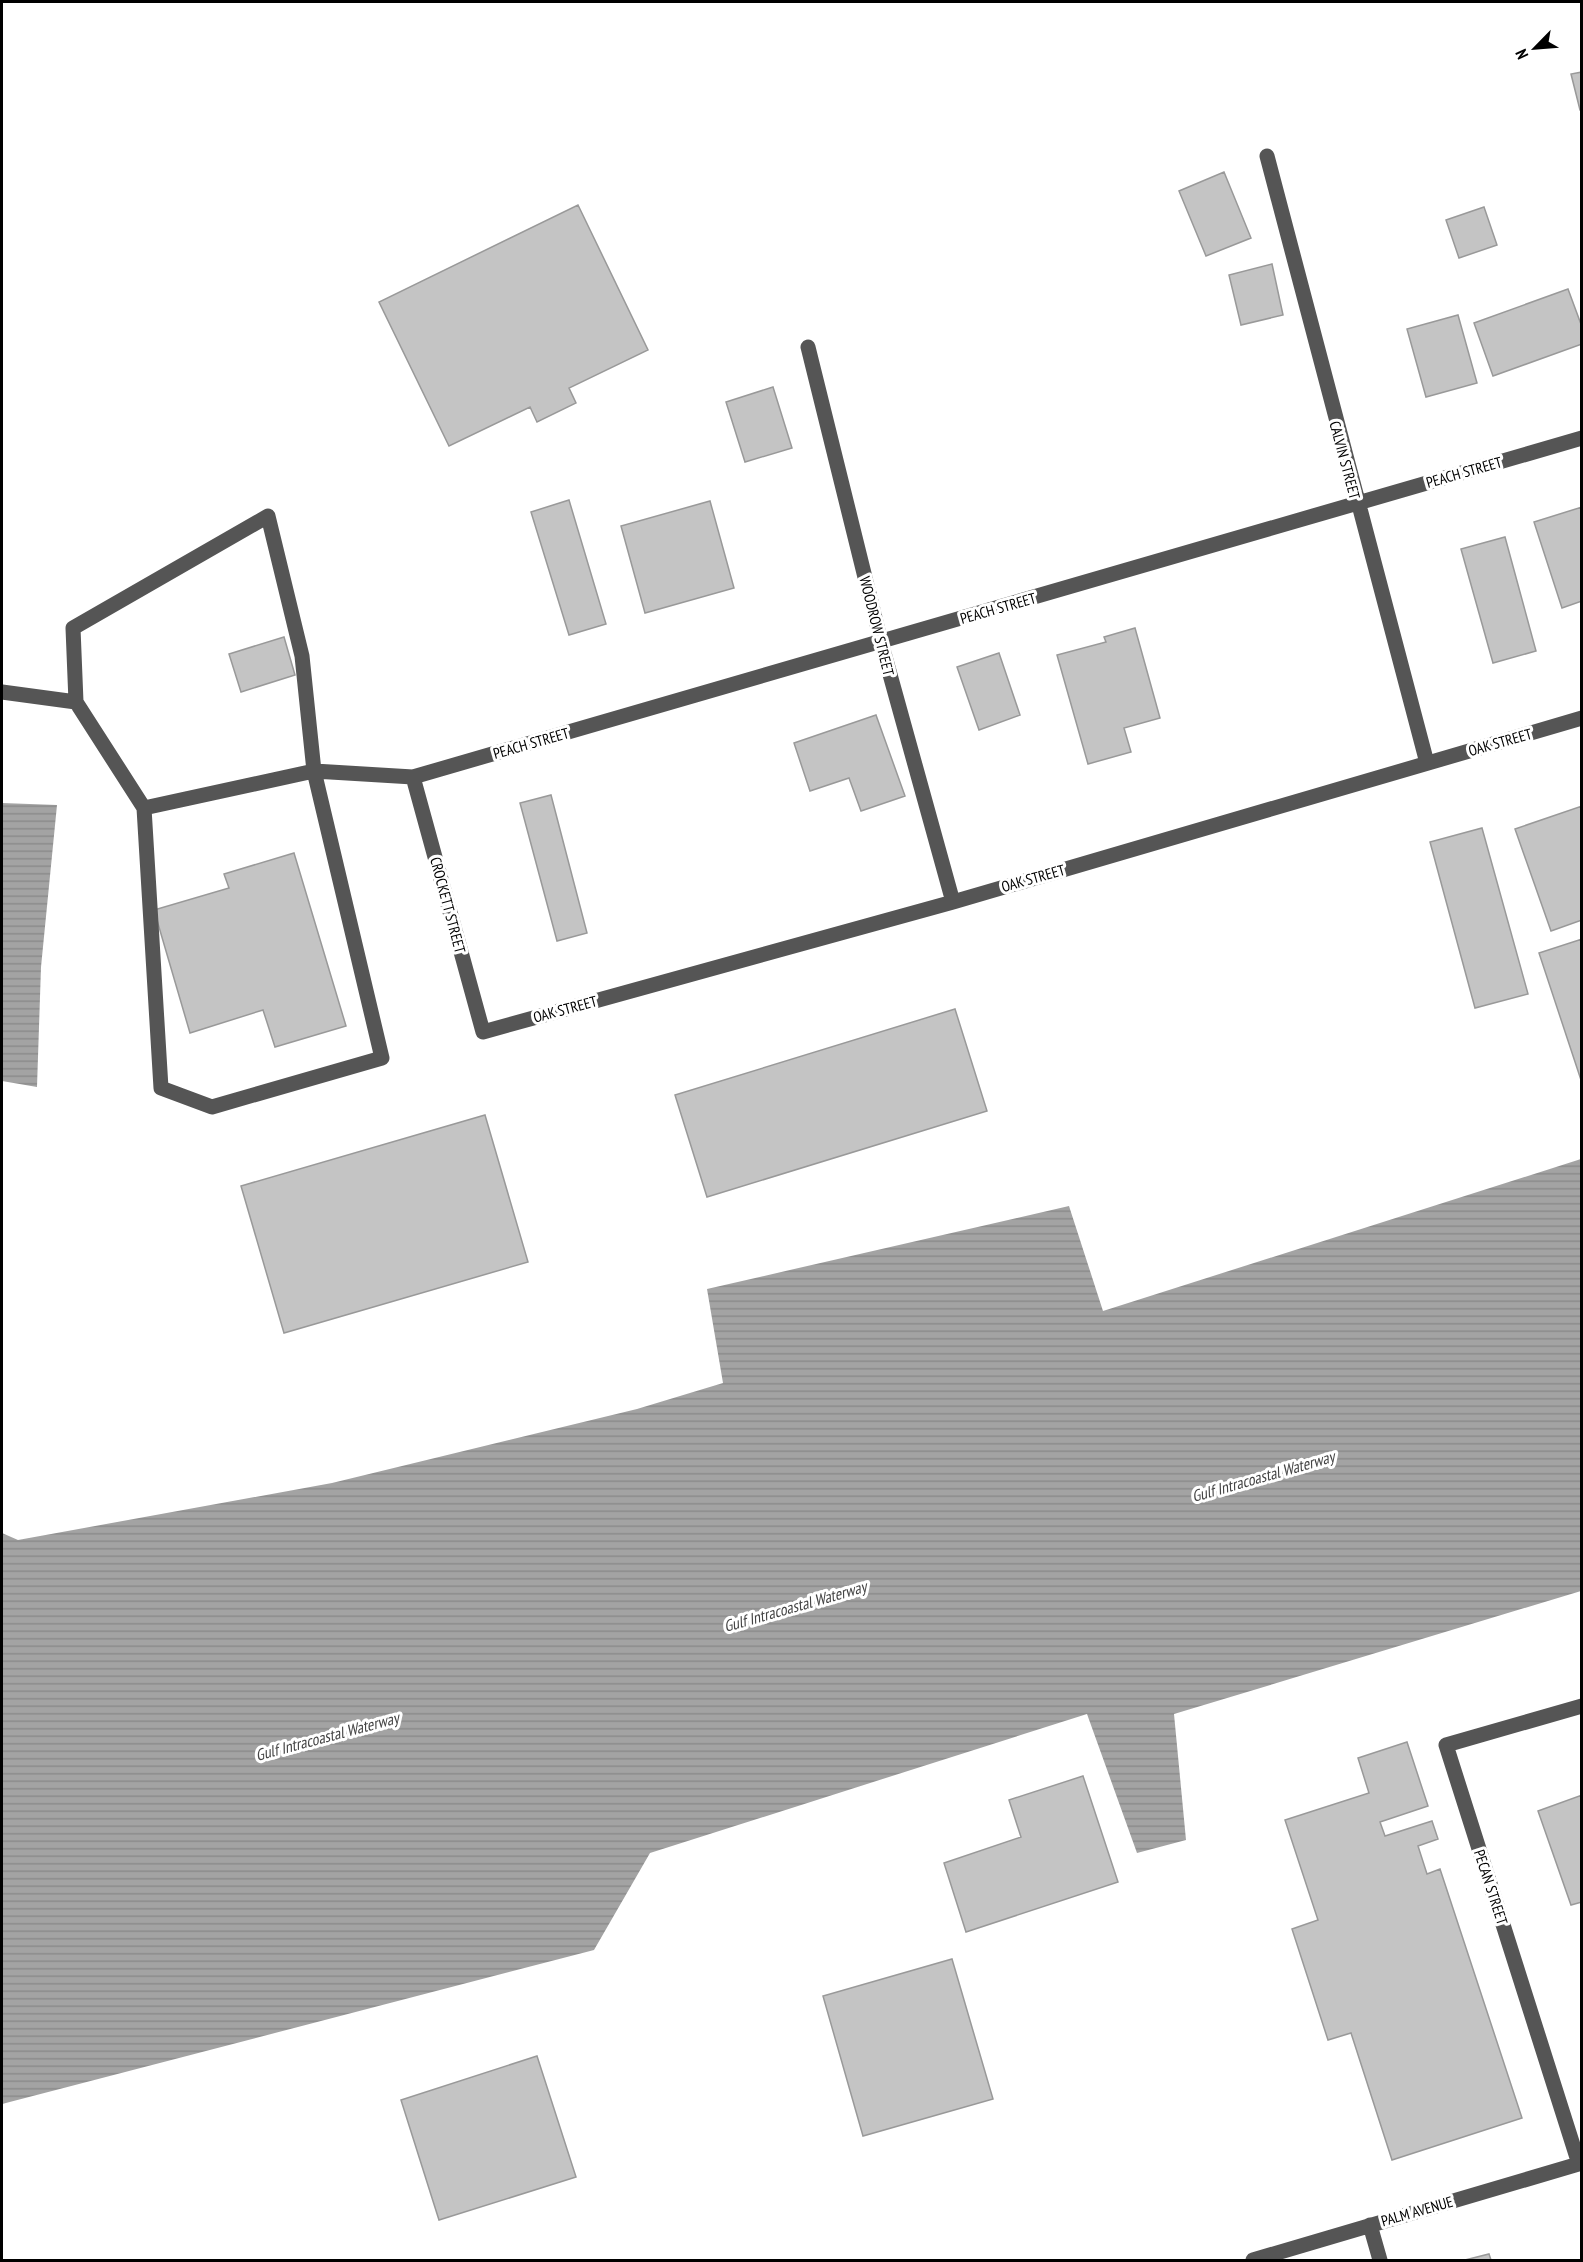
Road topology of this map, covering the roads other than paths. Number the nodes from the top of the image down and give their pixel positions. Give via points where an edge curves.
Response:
1 (1267, 156) dead end
2 (808, 347) dead end
3 (1581, 438) edge
4 (1356, 503) junction
5 (881, 642) junction
6 (2, 692) edge
7 (76, 702) junction
8 (1581, 718) edge
9 (1426, 763) junction
10 (314, 771) junction
11 (413, 777) junction
12 (144, 808) junction
13 (953, 902) junction
14 (483, 1032) joint
15 (1581, 1706) edge
16 (1580, 2164) edge
17 (1370, 2225) junction
18 (1253, 2260) edge
19 (1380, 2260) edge

1 - 4 street, CALVIN STREET
2 - 5 street, WOODROW STREET
3 - 4 street, PEACH STREET
4 - 5 street, PEACH STREET
4 - 9 street, CALVIN STREET
5 - 11 street, PEACH STREET
5 - 13 street, WOODROW STREET
6 - 7 street
7 - 10 street via 73,628 267,516 302,656
7 - 12 street
8 - 9 street, OAK STREET
9 - 13 street, OAK STREET
10 - 11 street, PEACH STREET
10 - 12 street, PEACH STREET
10 - 12 street via 382,1058 212,1107 161,1088
11 - 14 street, CROCKETT STREET
13 - 14 street, OAK STREET
15 - 16 street, PECAN STREET via 1446,1744
16 - 17 street, PALM AVENUE
17 - 18 street, PALM AVENUE
17 - 19 street

